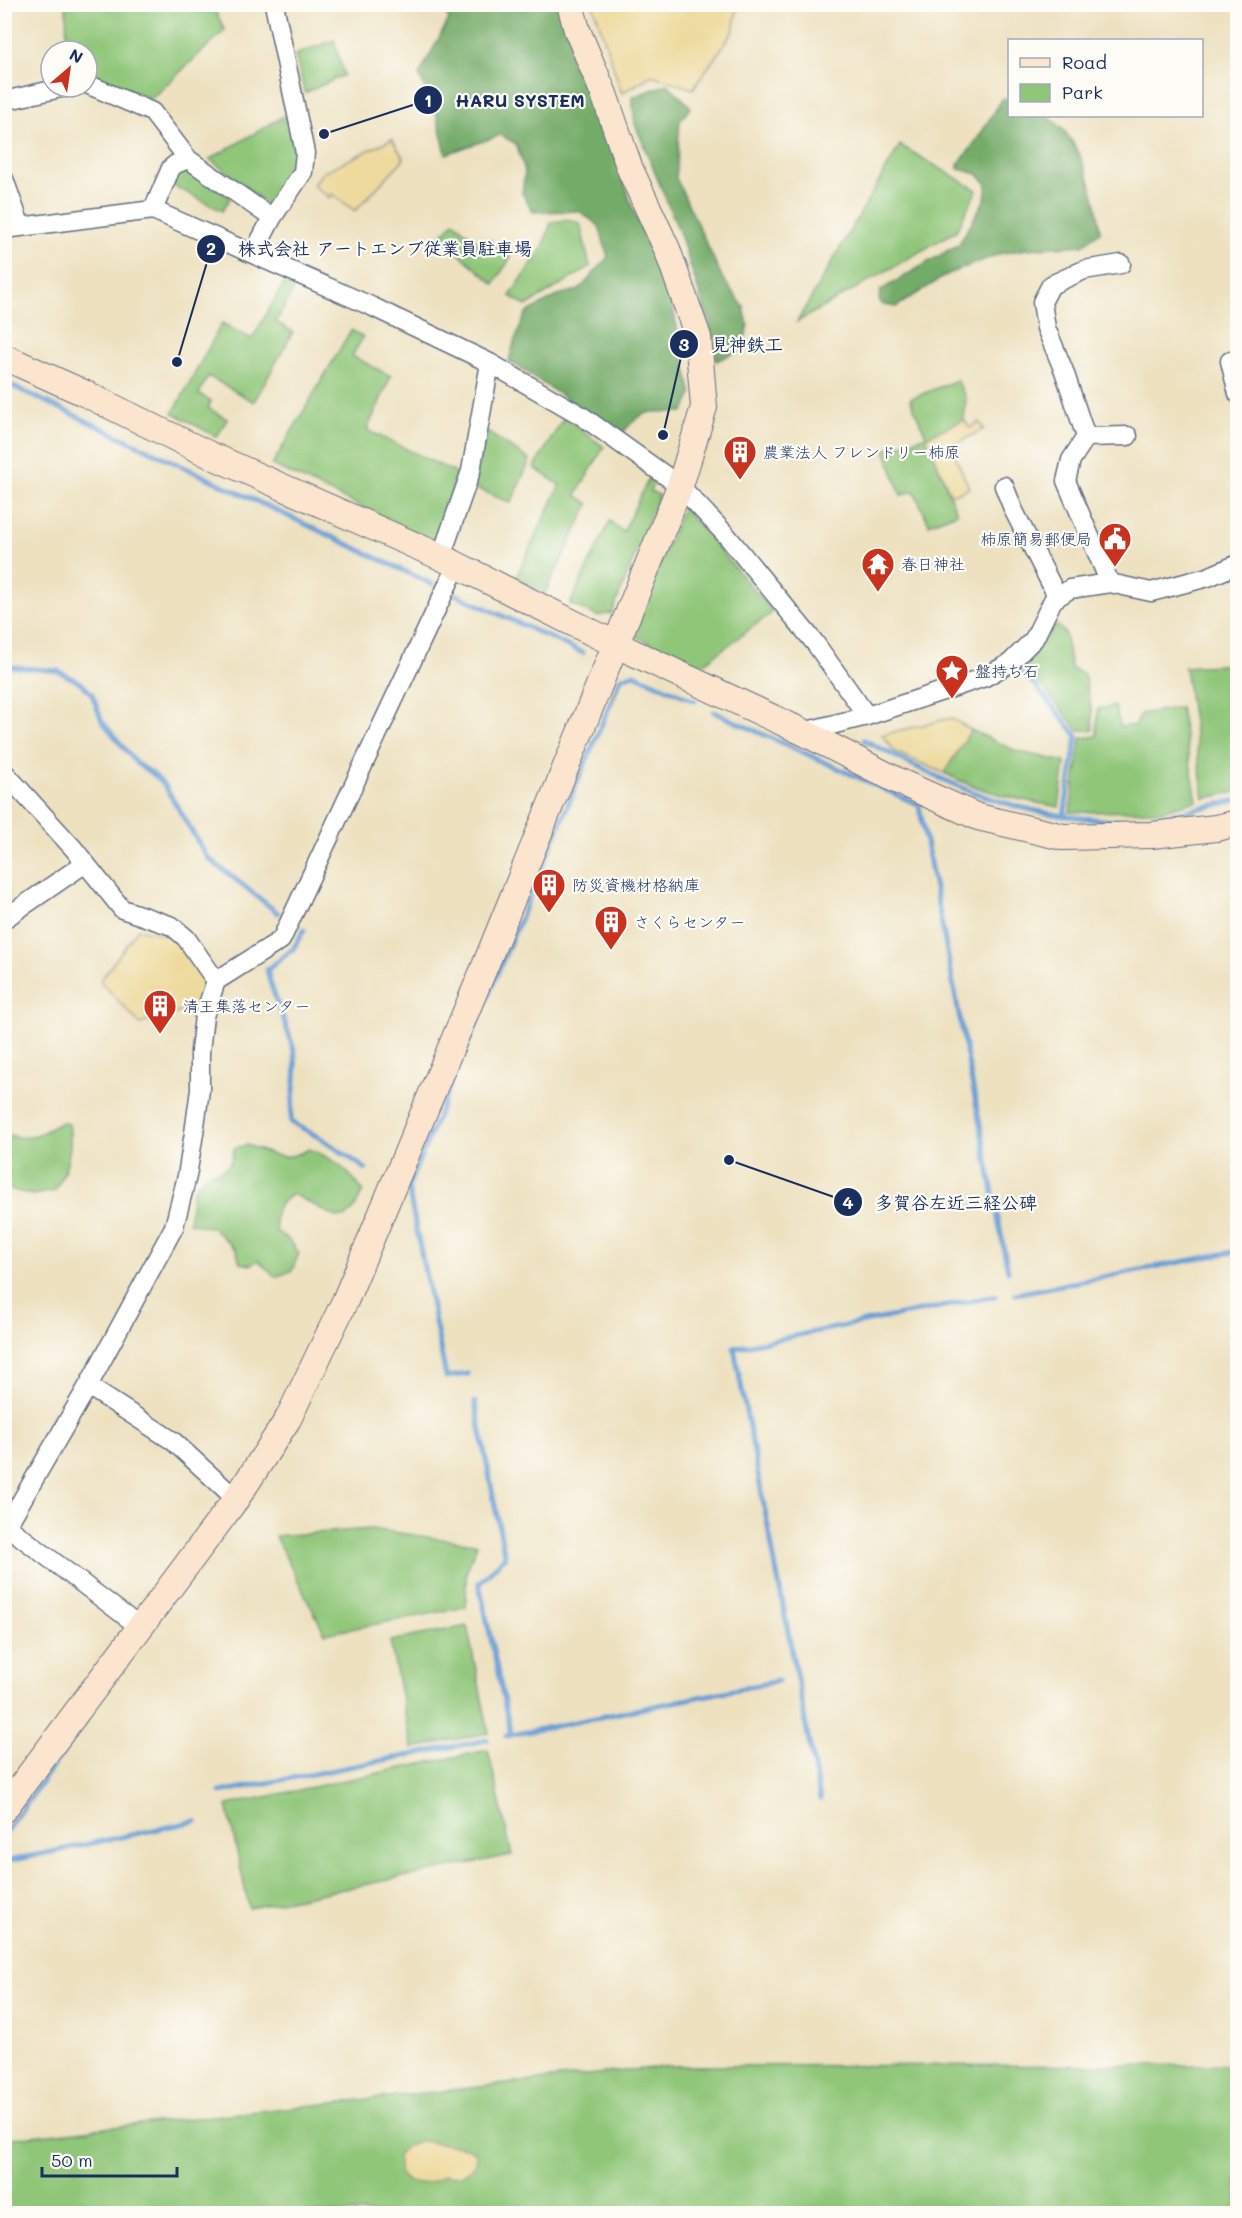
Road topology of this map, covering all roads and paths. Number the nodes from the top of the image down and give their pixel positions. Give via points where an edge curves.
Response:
1 (274, 4) edge
2 (570, 4) edge
3 (99, 89) edge
4 (39, 93) edge
5 (4, 101) edge
6 (188, 159) junction
7 (4, 179) edge
8 (153, 210) junction
9 (272, 218) junction
10 (13, 228) edge
11 (253, 254) junction
12 (1121, 264) dead end
13 (4, 357) edge
14 (1230, 362) dead end
15 (490, 363) junction
16 (1238, 394) edge
17 (1128, 436) dead end
18 (1086, 437) junction
19 (680, 486) junction
20 (1004, 486) dead end
21 (449, 561) junction
22 (1238, 564) edge
23 (1110, 583) junction
24 (1058, 596) junction
25 (616, 645) junction
26 (867, 716) junction
27 (803, 732) junction
28 (4, 772) edge
29 (1238, 823) edge
30 (84, 864) junction
31 (4, 919) edge
32 (216, 981) junction
33 (88, 1386) junction
34 (236, 1499) junction
35 (6, 1529) edge
36 (141, 1628) junction
37 (4, 1809) edge

1 - 9 street via 305,153 303,172
2 - 19 street via 630,170 667,249 698,338 704,407
3 - 6 street via 152,112
4 - 5 street
6 - 8 street via 171,168
6 - 9 street
7 - 10 street
8 - 10 street
8 - 11 street
9 - 11 street
11 - 15 street
12 - 18 street via 1084,270 1051,285 1042,302 1046,328 1065,371
13 - 21 street via 208,454
14 - 16 street
15 - 19 street via 582,416
15 - 21 street via 471,471
17 - 18 street
18 - 23 street via 1071,460 1066,481
19 - 25 street
19 - 26 street via 727,536 815,643
20 - 24 street
21 - 25 street
21 - 32 street via 281,940
22 - 23 street via 1209,577 1151,592
23 - 24 street via 1070,589
24 - 26 street via 1037,635 1010,663 985,677
25 - 27 street
25 - 34 street via 345,1301 288,1419
26 - 27 street
27 - 29 street via 978,817 1063,837 1152,835
28 - 30 street
30 - 31 street
30 - 32 street via 122,909 172,926 186,938
32 - 33 street via 204,1016 194,1133 174,1227
33 - 34 street via 173,1441
33 - 35 street
34 - 36 street
35 - 36 street
36 - 37 street

